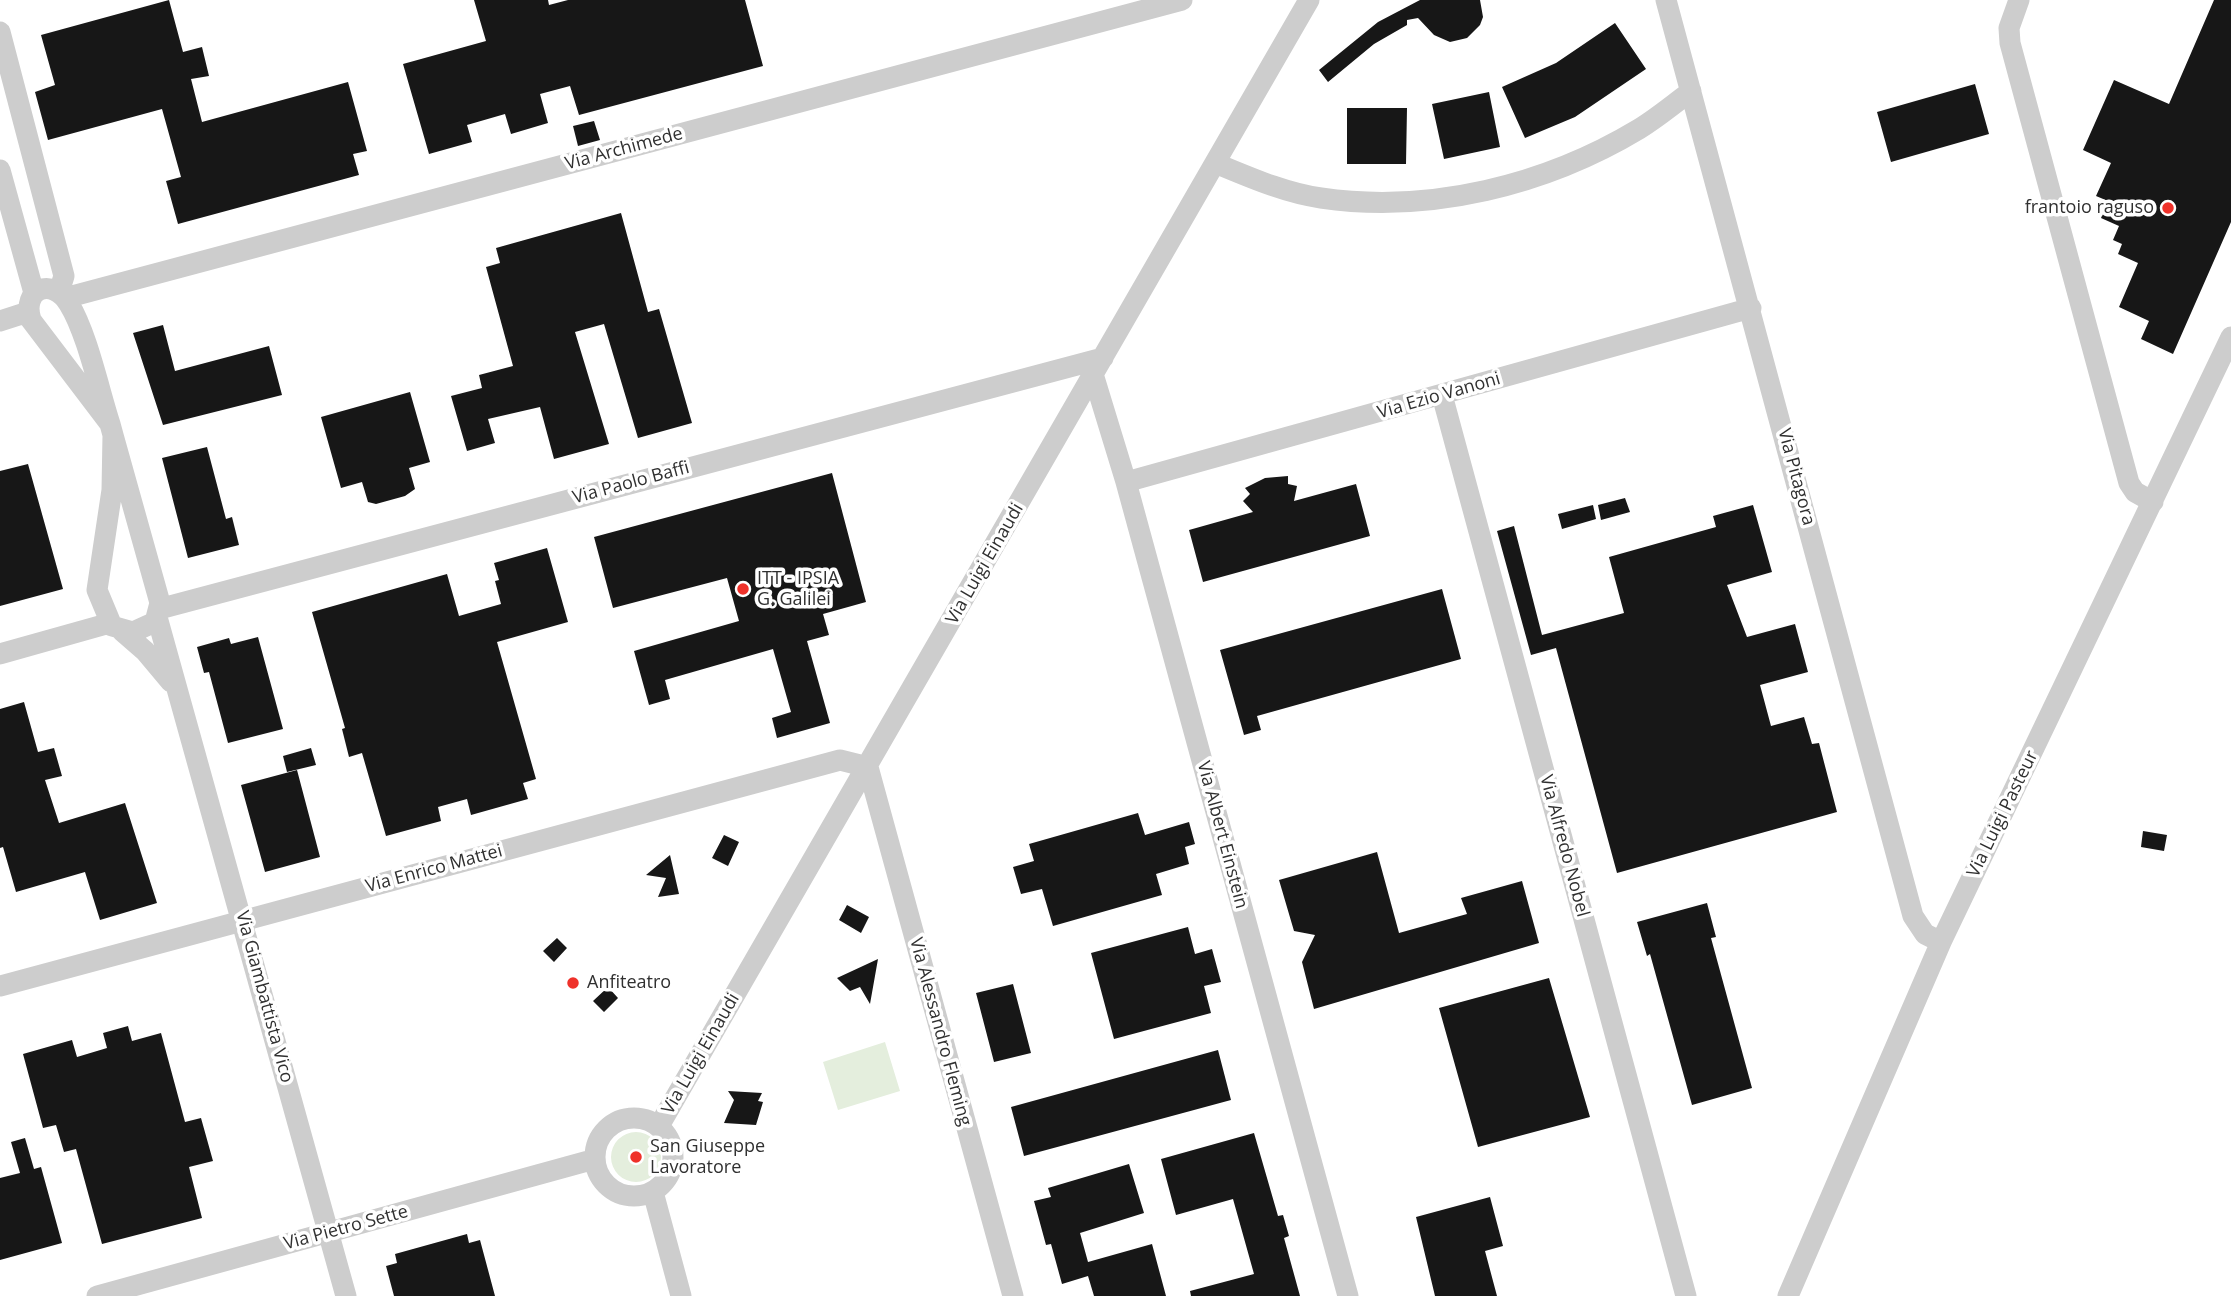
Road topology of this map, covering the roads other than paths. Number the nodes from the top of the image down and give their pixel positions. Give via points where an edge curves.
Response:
1 (1182, 0) edge
2 (1308, 0) edge
3 (1666, 0) edge
4 (2019, 0) edge
5 (0, 32) edge
6 (1691, 91) junction
7 (1214, 163) junction
8 (0, 170) edge
9 (62, 295) junction
10 (31, 302) junction
11 (1751, 308) junction
12 (0, 321) edge
13 (2231, 337) edge
14 (1098, 366) junction
15 (1441, 396) junction
16 (112, 430) junction
17 (1126, 482) junction
18 (2153, 502) junction
19 (158, 613) junction
20 (116, 627) junction
21 (0, 654) edge
22 (181, 699) junction
23 (868, 767) junction
24 (242, 920) junction
25 (1941, 942) junction
26 (0, 986) edge
27 (659, 1126) junction
28 (595, 1159) junction
29 (653, 1192) junction
30 (329, 1233) junction
31 (97, 1296) edge
32 (346, 1296) edge
33 (681, 1296) edge
34 (1013, 1296) edge
35 (1348, 1296) edge
36 (1686, 1296) edge
37 (1787, 1296) edge

1 - 9 street, Via Archimede
2 - 7 street, Via Luigi Einaudi
3 - 6 street, Via Pitagora
4 - 18 street via 2009,28 2010,43 2129,483
5 - 9 street via 65,276
6 - 7 street via 1639,129 1555,170 1474,193 1411,202 1321,198
6 - 11 street, Via Pitagora
7 - 14 street, Via Luigi Einaudi
8 - 10 street
9 - 10 street via 47,288
9 - 16 street via 74,312
10 - 12 street
10 - 16 street via 36,328
11 - 15 street, Via Ezio Vanoni
11 - 25 street, Via Pitagora via 1913,916 1925,934
13 - 18 street, Via Luigi Pasteur
14 - 17 street, Via Albert Einstein
14 - 19 street, Via Paolo Baffi
14 - 23 street, Via Luigi Einaudi
15 - 17 street, Via Ezio Vanoni
15 - 36 street, Via Alfredo Nobel
16 - 19 street
16 - 20 street via 112,490 97,590
17 - 35 street, Via Albert Einstein
18 - 25 street, Via Luigi Pasteur
19 - 20 street via 142,629
19 - 22 street, Via Giambattista Vico
20 - 21 street
20 - 22 street via 161,668
22 - 24 street, Via Giambattista Vico
23 - 24 street, Via Enrico Mattei via 840,760
23 - 27 street, Via Luigi Einaudi
23 - 34 street, Via Alessandro Fleming
24 - 26 street, Via Enrico Mattei
24 - 30 street, Via Giambattista Vico
25 - 37 street, Via Luigi Pasteur
27 - 28 street via 648,1120 622,1119 602,1135
27 - 29 street via 668,1136 674,1160 663,1184
28 - 29 street via 605,1183 615,1191 627,1195
28 - 30 street, Via Pietro Sette
29 - 33 street
30 - 31 street, Via Pietro Sette
30 - 32 street, Via Giambattista Vico

